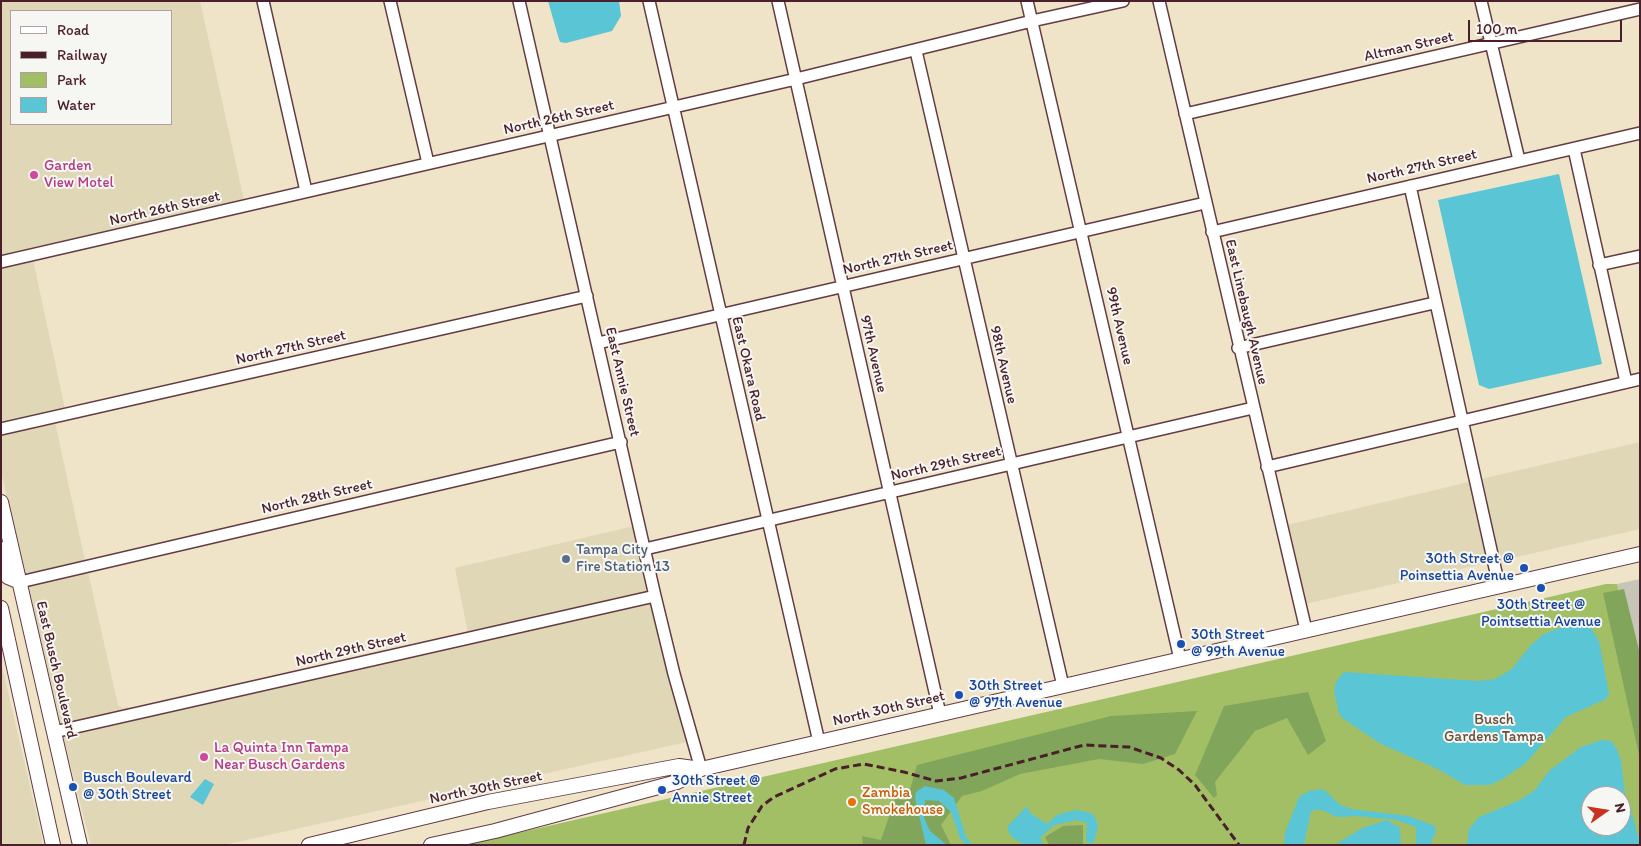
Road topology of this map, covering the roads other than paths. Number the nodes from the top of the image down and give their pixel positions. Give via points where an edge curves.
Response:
1 (262, 1) edge
2 (390, 1) edge
3 (519, 1) edge
4 (650, 1) edge
5 (778, 1) edge
6 (1027, 1) edge
7 (1123, 1) edge
8 (1159, 1) edge
9 (1480, 1) edge
10 (1640, 9) edge
11 (1032, 21) junction
12 (1490, 44) junction
13 (916, 50) junction
14 (796, 79) junction
15 (674, 106) junction
16 (1184, 114) junction
17 (1640, 133) edge
18 (550, 135) junction
19 (1574, 149) junction
20 (1519, 160) junction
21 (428, 163) junction
22 (1410, 186) junction
23 (306, 191) junction
24 (1205, 203) junction
25 (1081, 230) junction
26 (1212, 232) junction
27 (1640, 256) edge
28 (964, 258) junction
29 (1, 262) edge
30 (1599, 265) junction
31 (842, 287) junction
32 (587, 296) junction
33 (1434, 302) junction
34 (720, 315) junction
35 (598, 343) junction
36 (1238, 348) junction
37 (1640, 379) edge
38 (1626, 382) junction
39 (1252, 408) junction
40 (1462, 421) junction
41 (1, 429) edge
42 (1129, 437) junction
43 (621, 442) junction
44 (1010, 464) junction
45 (1267, 467) junction
46 (889, 492) junction
47 (1, 502) edge
48 (767, 522) junction
49 (1, 549) edge
50 (646, 549) junction
51 (1640, 554) edge
52 (20, 582) junction
53 (1499, 586) junction
54 (655, 596) junction
55 (1, 608) edge
56 (1306, 630) junction
57 (1180, 659) junction
58 (1062, 686) junction
59 (940, 714) junction
60 (54, 732) junction
61 (819, 742) junction
62 (701, 769) junction
63 (53, 845) edge
64 (80, 845) edge
65 (309, 845) edge
66 (431, 845) edge

1 - 23 street
2 - 21 street
3 - 18 street, East Annie Street
4 - 15 street, East Okara Road
5 - 14 street, 97th Avenue
6 - 11 street, 99th Avenue
7 - 11 street, North 26th Street
8 - 16 street, East Linebaugh Avenue
9 - 12 street
10 - 12 street, Altman Street
11 - 13 street, North 26th Street
11 - 25 street, 99th Avenue
12 - 16 street, Altman Street
12 - 20 street
13 - 14 street, North 26th Street
13 - 28 street, 98th Avenue
14 - 15 street, North 26th Street
14 - 31 street, 97th Avenue
15 - 18 street, North 26th Street
15 - 34 street, East Okara Road
16 - 24 street, East Linebaugh Avenue
17 - 19 street, North 27th Street
18 - 21 street, North 26th Street
18 - 32 street, East Annie Street
19 - 20 street, North 27th Street
19 - 30 street
20 - 22 street, North 27th Street
21 - 23 street, North 26th Street
22 - 26 street, North 27th Street
22 - 33 street
23 - 29 street, North 26th Street
24 - 25 street, North 27th Street
24 - 26 street, East Linebaugh Avenue
25 - 28 street, North 27th Street
25 - 42 street, 99th Avenue
26 - 36 street, East Linebaugh Avenue
27 - 30 street
28 - 31 street, North 27th Street
28 - 44 street, 98th Avenue
30 - 38 street
31 - 34 street, North 27th Street
31 - 46 street, 97th Avenue
32 - 35 street, East Annie Street
32 - 41 street, North 27th Street
33 - 36 street
33 - 40 street
34 - 35 street, North 27th Street
34 - 48 street, East Okara Road
35 - 43 street, East Annie Street
36 - 39 street, East Linebaugh Avenue
37 - 38 street
38 - 40 street
39 - 42 street, North 29th Street
39 - 45 street, East Linebaugh Avenue
40 - 45 street
40 - 53 street
42 - 44 street, North 29th Street
42 - 57 street, 99th Avenue
43 - 50 street, East Annie Street
43 - 52 street, North 28th Street
44 - 46 street, North 29th Street
44 - 58 street, 98th Avenue
45 - 56 street, East Linebaugh Avenue
46 - 48 street, North 29th Street
46 - 59 street, 97th Avenue
47 - 52 main road, East Busch Boulevard
48 - 50 street, North 29th Street
48 - 61 street, East Okara Road
49 - 52 main road via 8,577
50 - 54 street, East Annie Street
51 - 53 main road, North 30th Street
52 - 60 main road, East Busch Boulevard
53 - 56 main road, North 30th Street
54 - 60 street, North 29th Street
54 - 62 street, East Annie Street
55 - 63 main road
56 - 57 main road, North 30th Street
57 - 58 main road, North 30th Street
58 - 59 main road, North 30th Street
59 - 61 main road, North 30th Street
60 - 64 main road, East Busch Boulevard
61 - 62 main road, North 30th Street
62 - 65 main road, North 30th Street via 679,766 488,802
62 - 66 main road, North 30th Street via 677,782

